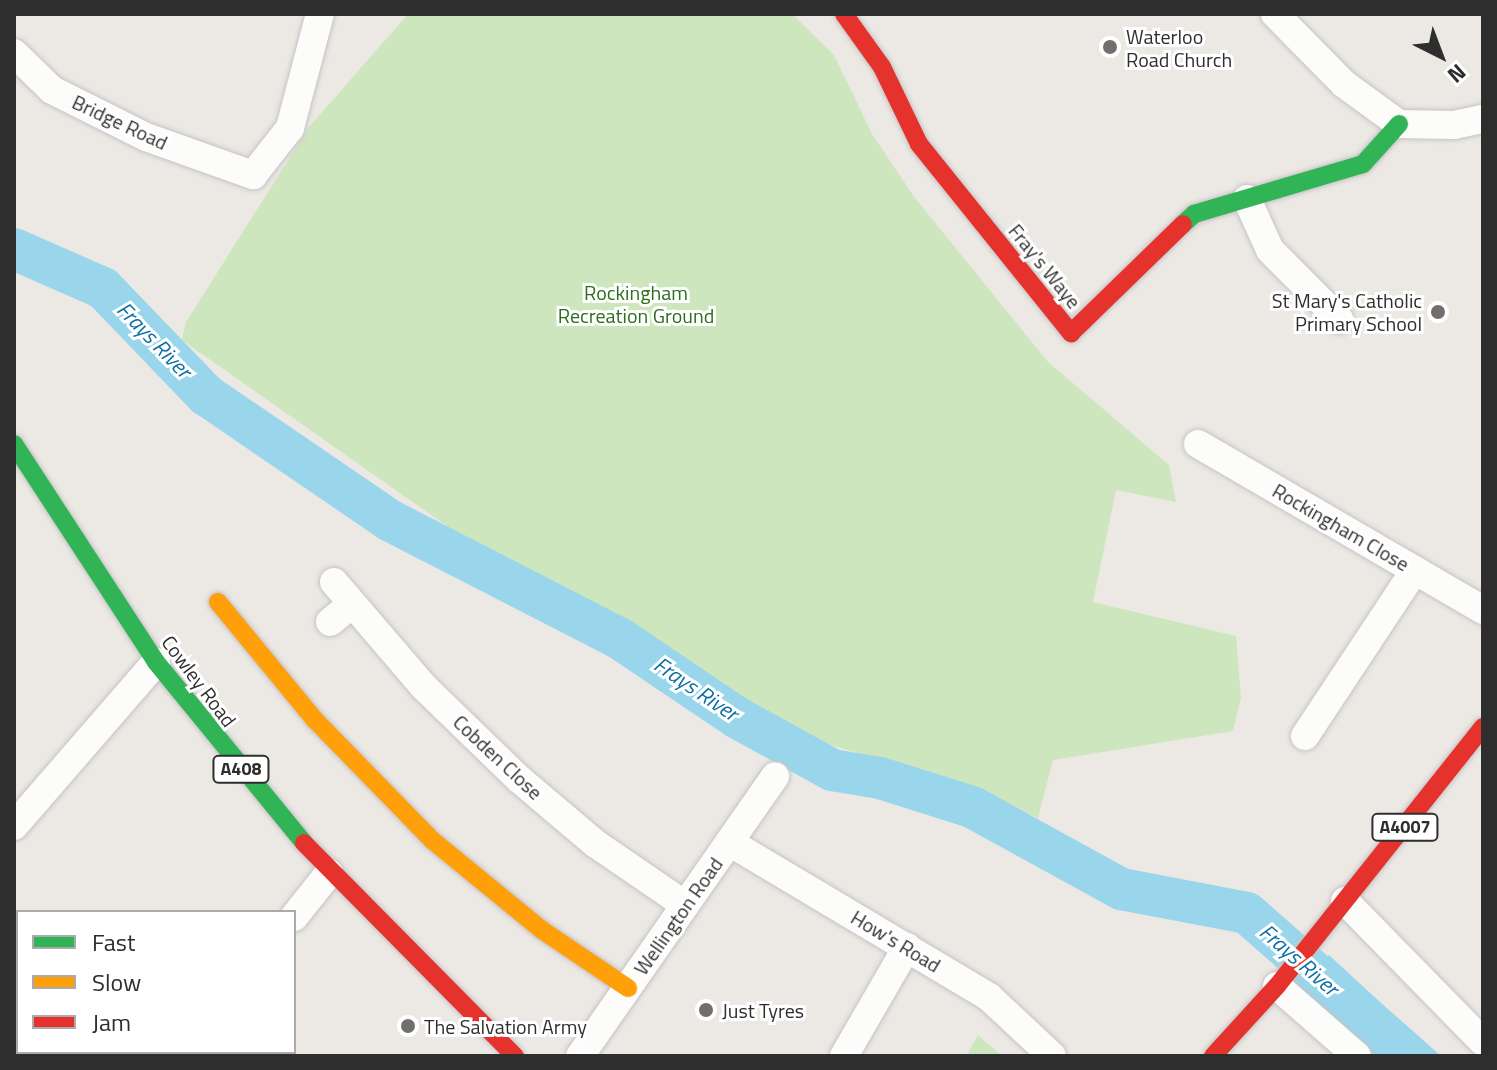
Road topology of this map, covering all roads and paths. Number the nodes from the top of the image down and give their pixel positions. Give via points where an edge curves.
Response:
1 (320, 14) edge
2 (844, 14) edge
3 (1275, 14) edge
4 (14, 53) edge
5 (1483, 119) edge
6 (1399, 124) junction
7 (1247, 199) junction
8 (1339, 319) dead end
9 (14, 444) edge
10 (1198, 444) dead end
11 (1415, 570) junction
12 (218, 602) dead end
13 (1483, 610) edge
14 (330, 622) dead end
15 (156, 662) junction
16 (1483, 727) edge
17 (1305, 736) dead end
18 (775, 776) dead end
19 (14, 826) edge
20 (729, 842) junction
21 (329, 873) junction
22 (1345, 901) junction
23 (685, 905) junction
24 (296, 914) edge
25 (907, 947) junction
26 (1281, 980) junction
27 (628, 988) junction
28 (1483, 1042) edge
29 (515, 1056) edge
30 (580, 1056) edge
31 (844, 1056) edge
32 (1052, 1056) edge
33 (1213, 1056) edge
34 (1357, 1056) edge

1 - 4 street, Bridge Road via 290,128 253,175 146,137 52,90
2 - 7 street, Fray's Waye via 882,67 919,144 1071,333 1194,214
3 - 6 street via 1344,84
5 - 6 street via 1454,125
6 - 7 street, Fray's Waye via 1363,164
7 - 8 street via 1270,250
9 - 15 street, Cowley Road / A408
10 - 11 street, Rockingham Close
11 - 13 street, Rockingham Close
11 - 17 street
12 - 27 street via 315,720 432,840 542,930
14 - 23 street, Cobden Close via 343,593 424,687 519,779 596,844
15 - 19 street
15 - 21 street, Cowley Road / A408
16 - 22 street, A4007
18 - 20 street, Wellington Road
20 - 23 street, Wellington Road
20 - 25 street, How's Road
21 - 24 street
21 - 29 street, Cowley Road / A408
22 - 26 street, A4007
22 - 28 street
23 - 27 street, Wellington Road
25 - 31 street
25 - 32 street, How's Road via 989,997
26 - 33 street, A4007
26 - 34 street
27 - 30 street, Wellington Road

